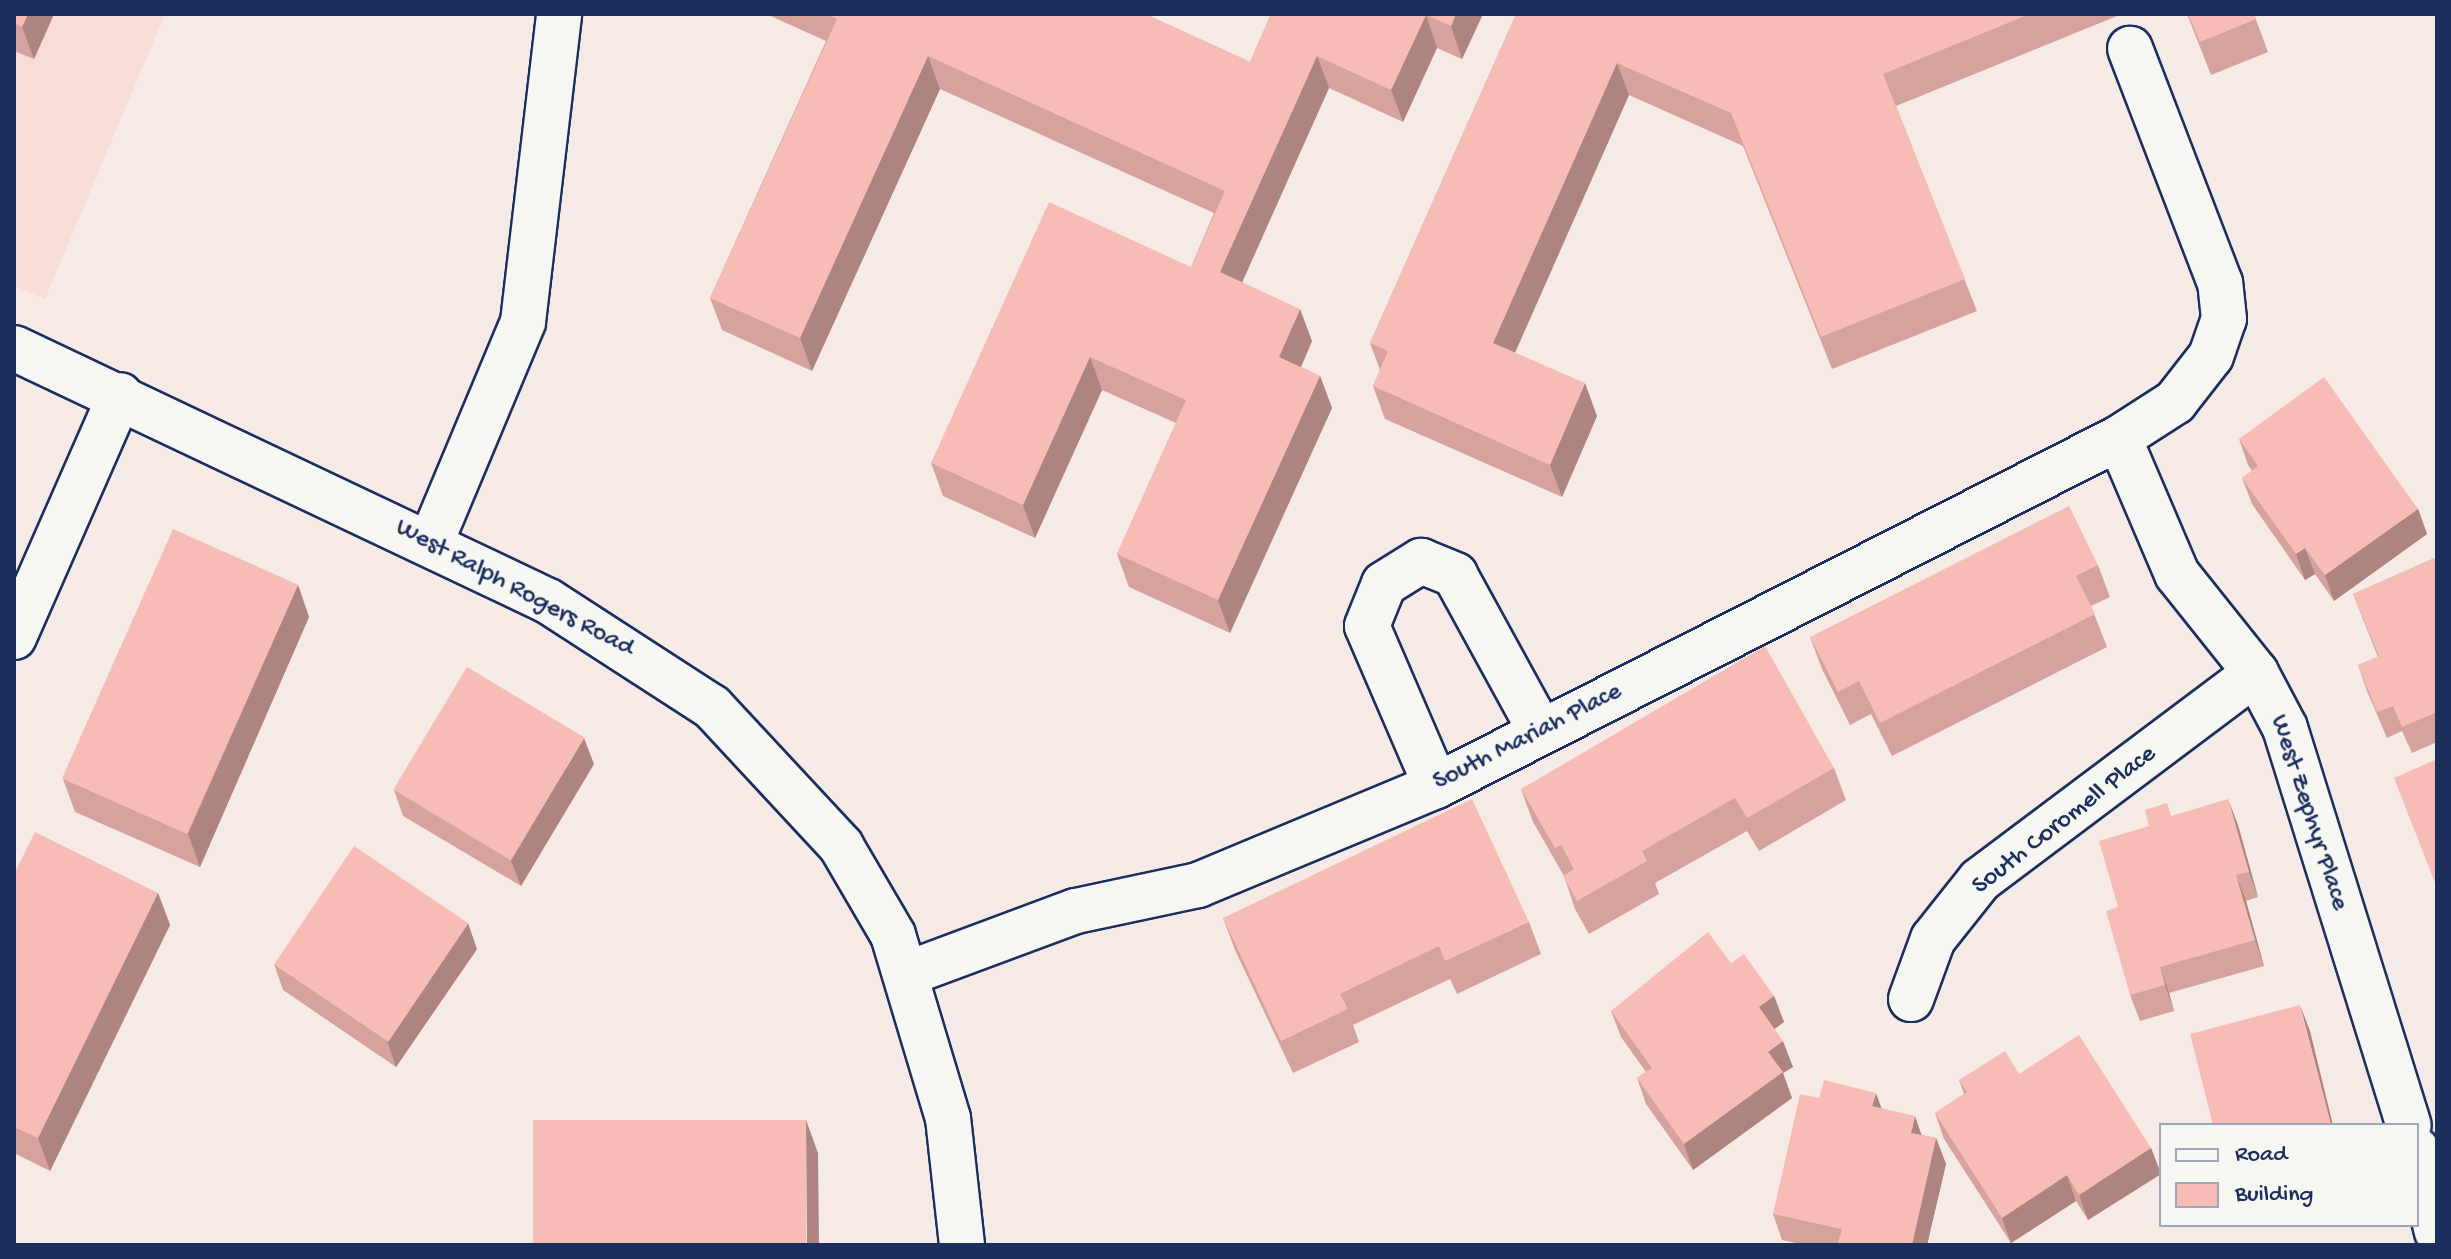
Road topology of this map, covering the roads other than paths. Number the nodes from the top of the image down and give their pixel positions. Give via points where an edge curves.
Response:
1 (559, 14) edge
2 (2130, 49) dead end
3 (14, 348) edge
4 (120, 395) junction
5 (2119, 438) junction
6 (431, 542) junction
7 (14, 637) edge
8 (2256, 673) junction
9 (1541, 732) junction
10 (1436, 786) junction
11 (909, 973) junction
12 (1911, 999) dead end
13 (2408, 1123) edge
14 (2419, 1158) edge
15 (2437, 1232) edge
16 (962, 1245) edge

1 - 6 street via 523,322
2 - 5 street, South Mariah Place via 2208,240 2224,319 2211,356 2175,402
3 - 4 street, West Ralph Rogers Road
4 - 6 street, West Ralph Rogers Road
4 - 7 street
5 - 8 street, West Zephyr Place via 2177,574
5 - 9 street, South Mariah Place
6 - 11 street, West Ralph Rogers Road via 548,601 712,707 841,846
8 - 12 street, South Coromell Place via 1980,880 1933,939
8 - 13 street, West Zephyr Place via 2285,728
9 - 10 street, South Mariah Place
9 - 10 street via 1455,575 1421,561 1384,584 1367,626
10 - 11 street, South Mariah Place via 1198,885 1076,911
11 - 16 street, West Ralph Rogers Road via 948,1118
14 - 15 street

